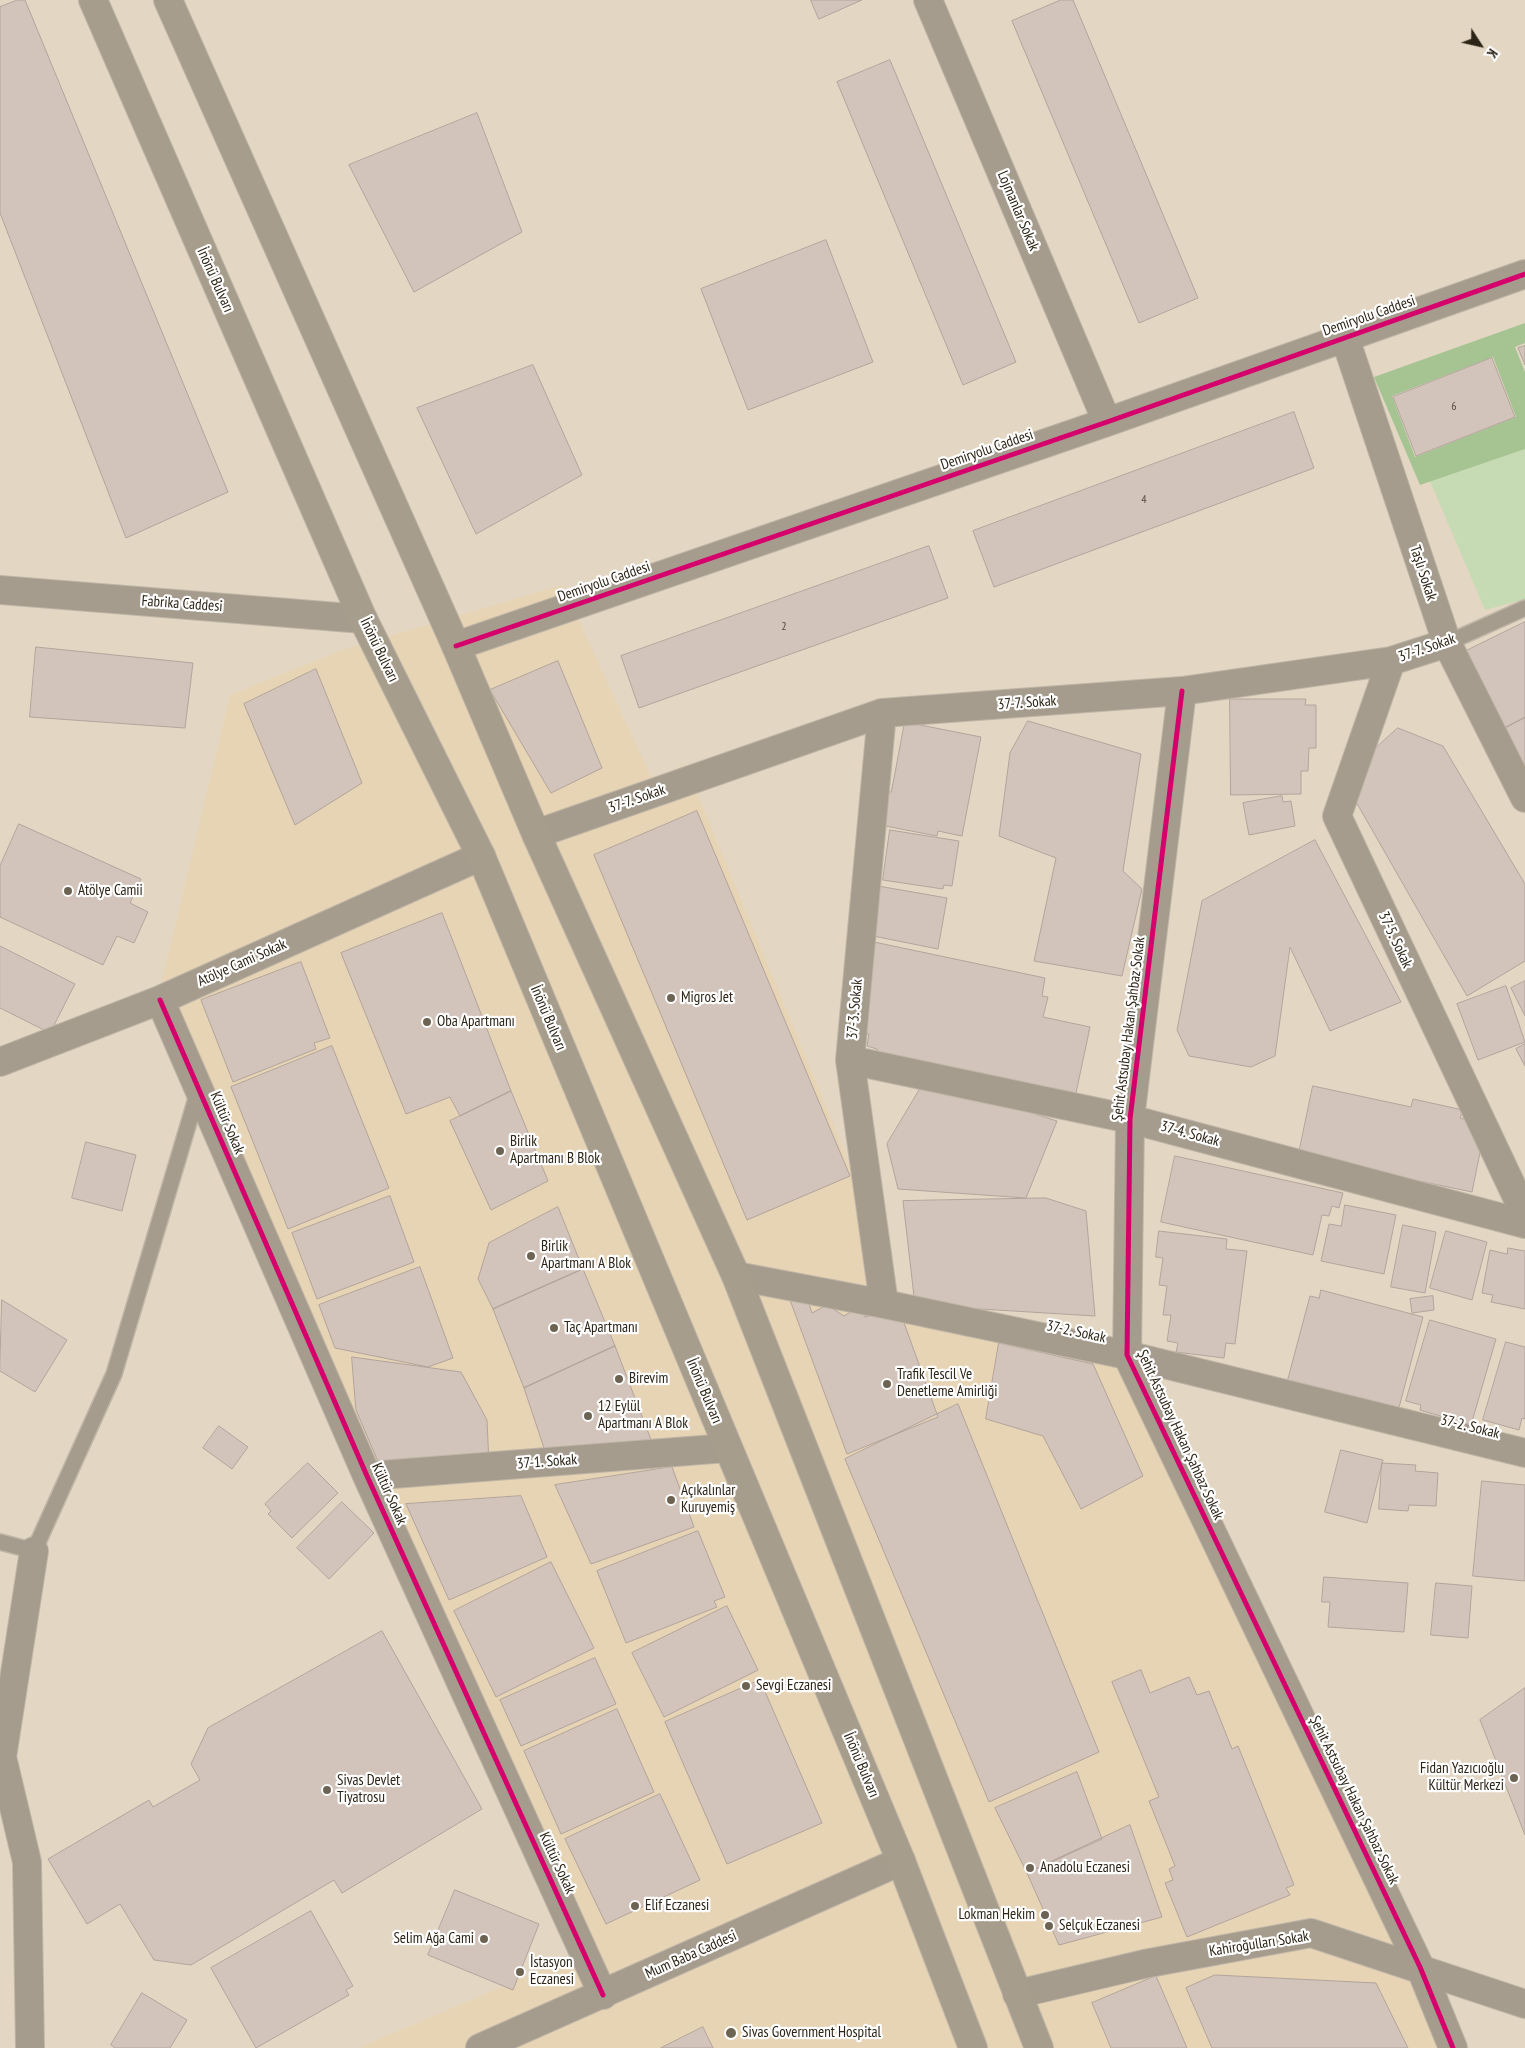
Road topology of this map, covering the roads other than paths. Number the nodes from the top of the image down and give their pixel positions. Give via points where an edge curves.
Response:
1 (93, 0) edge
2 (168, 0) edge
3 (928, 0) edge
4 (1525, 274) edge
5 (1345, 338) junction
6 (1108, 422) junction
7 (0, 590) edge
8 (1525, 608) edge
9 (363, 619) junction
10 (1447, 643) junction
11 (456, 646) junction
12 (1391, 661) junction
13 (1182, 691) junction
14 (882, 713) junction
15 (1525, 798) edge
16 (536, 834) junction
17 (480, 856) junction
18 (160, 1000) junction
19 (850, 1060) junction
20 (0, 1062) edge
21 (199, 1090) junction
22 (1130, 1118) junction
23 (1525, 1214) edge
24 (1525, 1224) edge
25 (736, 1276) junction
26 (884, 1304) junction
27 (1127, 1355) junction
28 (727, 1448) junction
29 (1525, 1453) edge
30 (366, 1476) junction
31 (0, 1542) edge
32 (34, 1551) junction
33 (901, 1861) junction
34 (1420, 1967) junction
35 (1017, 1994) junction
36 (603, 1995) junction
37 (1525, 2004) edge
38 (30, 2048) edge
39 (480, 2048) edge
40 (973, 2048) edge
41 (1039, 2048) edge
42 (1453, 2048) edge

1 - 9 main road, İnönü Bulvarı
2 - 11 main road
3 - 6 street, Lojmanlar Sokak
4 - 5 street, Demiryolu Caddesi
5 - 6 street, Demiryolu Caddesi
5 - 10 street, Taşlı Sokak
6 - 11 street, Demiryolu Caddesi
7 - 9 street, Fabrika Caddesi
8 - 10 lane, 37-7. Sokak
9 - 17 main road, İnönü Bulvarı
10 - 12 street, 37-7. Sokak
10 - 15 street, Taşlı Sokak
11 - 16 main road
12 - 13 street, 37-7. Sokak
12 - 23 street, 37-5. Sokak via 1336,816
13 - 14 street, 37-7. Sokak
13 - 22 street, Şehit Astsubay Hakan Şahbaz Sokak
14 - 16 street, 37-7. Sokak
14 - 19 street, 37-3. Sokak
16 - 25 main road
17 - 18 street, Atölye Cami Sokak
17 - 28 main road, İnönü Bulvarı
18 - 20 street, Atölye Cami Sokak
18 - 21 street, Kültür Sokak
19 - 22 street, 37-4. Sokak
19 - 26 street, 37-3. Sokak
21 - 30 street, Kültür Sokak
21 - 32 lane via 114,1374
22 - 24 street, 37-4. Sokak
22 - 27 street, Şehit Astsubay Hakan Şahbaz Sokak
25 - 26 street, 37-2. Sokak
25 - 35 main road
26 - 27 street, 37-2. Sokak
27 - 29 street, 37-2. Sokak
27 - 34 street, Şehit Astsubay Hakan Şahbaz Sokak
28 - 30 street, 37-1. Sokak
28 - 33 main road, İnönü Bulvarı
30 - 36 street, Kültür Sokak
31 - 32 lane
32 - 38 street via 2,1757 27,1862
33 - 36 street, Mum Baba Caddesi
33 - 40 main road, İnönü Bulvarı
34 - 35 street, Kahiroğulları Sokak via 1311,1933 1144,1964
34 - 37 street, Kahiroğulları Sokak
34 - 42 street, Şehit Astsubay Hakan Şahbaz Sokak
35 - 41 main road
36 - 39 street, Mum Baba Caddesi

